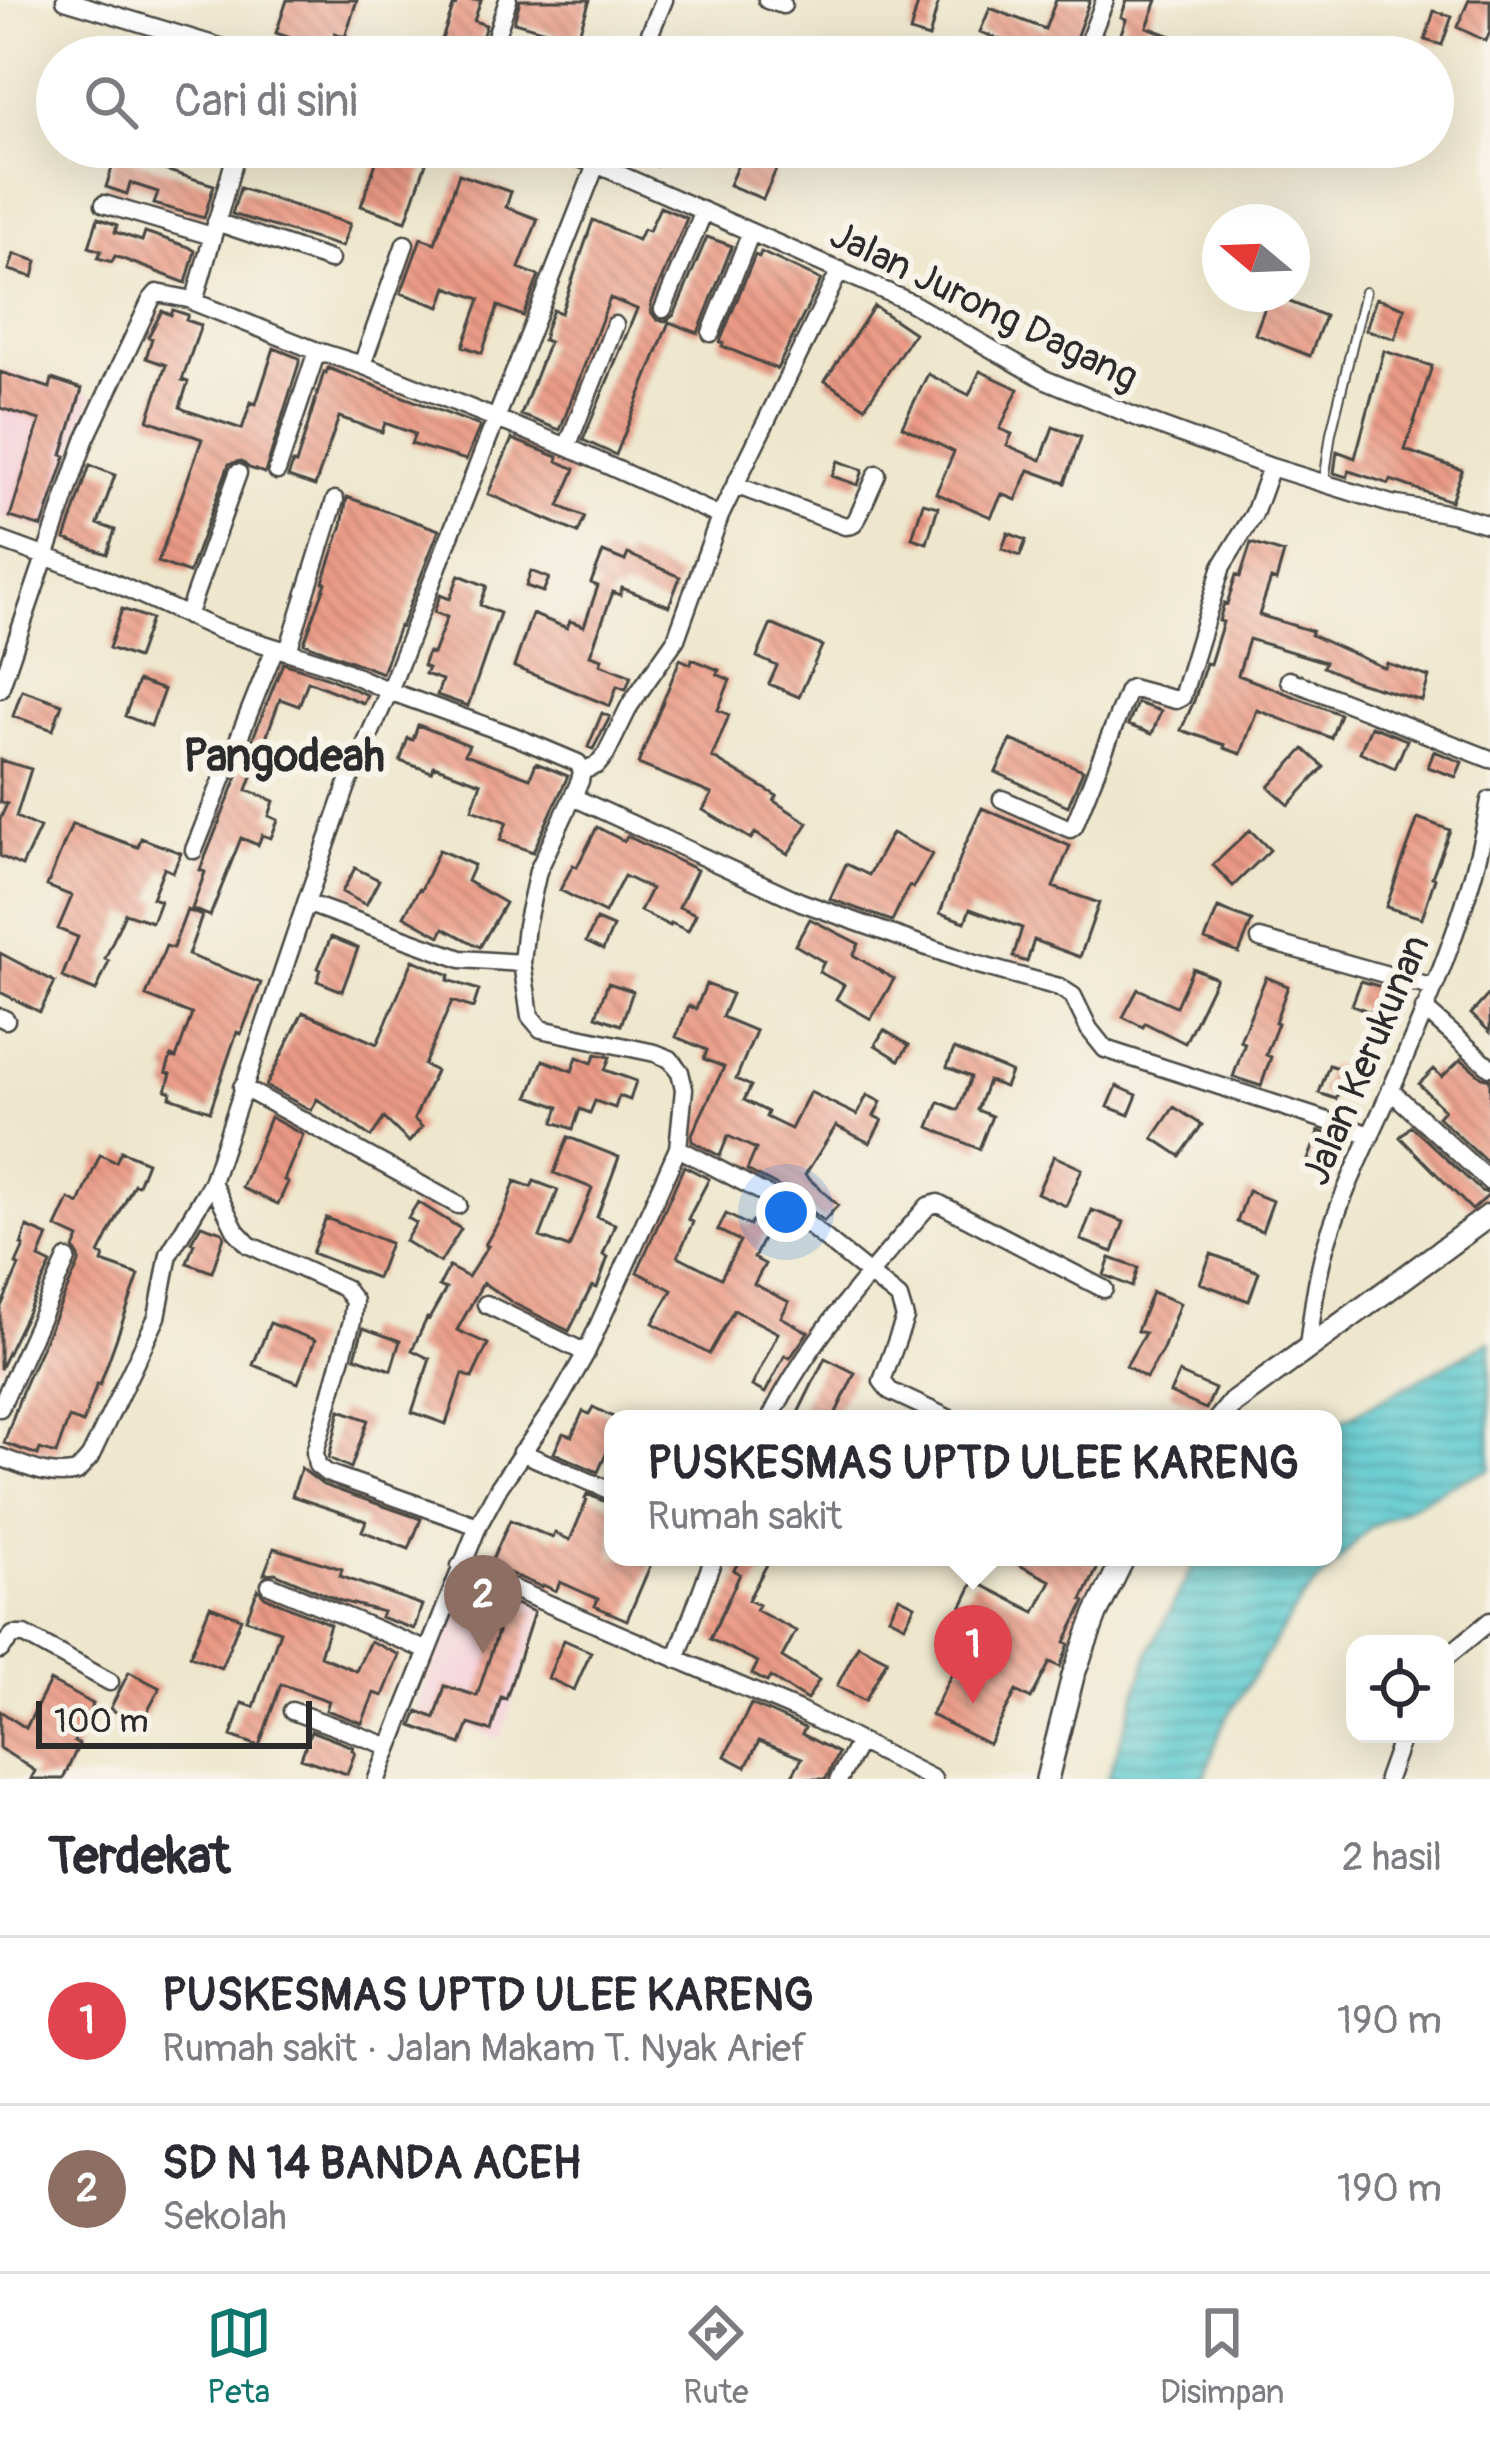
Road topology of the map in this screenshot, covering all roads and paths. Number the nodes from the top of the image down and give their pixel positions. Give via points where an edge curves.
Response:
1 (65, 0) edge
2 (508, 0) edge
3 (664, 0) edge
4 (1105, 0) edge
5 (184, 36) edge
6 (496, 36) edge
7 (649, 36) edge
8 (1091, 36) edge
9 (232, 168) edge
10 (594, 168) edge
11 (622, 168) edge
12 (104, 204) dead end
13 (704, 211) junction
14 (214, 229) junction
15 (751, 232) junction
16 (405, 244) dead end
17 (331, 260) dead end
18 (840, 270) junction
19 (1365, 292) dead end
20 (193, 300) junction
21 (663, 309) dead end
22 (614, 325) dead end
23 (711, 333) dead end
24 (317, 351) junction
25 (362, 365) junction
26 (497, 418) junction
27 (567, 447) junction
28 (1270, 467) junction
29 (277, 471) dead end
30 (238, 473) dead end
31 (877, 474) dead end
32 (1323, 483) junction
33 (735, 485) junction
34 (335, 500) dead end
35 (720, 516) junction
36 (1490, 525) edge
37 (0, 540) edge
38 (45, 556) junction
39 (187, 616) junction
40 (281, 649) junction
41 (1289, 680) dead end
42 (0, 689) edge
43 (389, 691) junction
44 (1490, 759) edge
45 (582, 771) junction
46 (573, 797) junction
47 (1002, 800) dead end
48 (1490, 800) edge
49 (194, 850) dead end
50 (306, 903) junction
51 (1260, 939) dead end
52 (522, 962) junction
53 (1434, 988) junction
54 (1424, 1009) junction
55 (1490, 1066) edge
56 (242, 1087) junction
57 (1390, 1090) junction
58 (1370, 1135) junction
59 (678, 1148) junction
60 (212, 1182) junction
61 (1490, 1182) edge
62 (458, 1205) dead end
63 (1490, 1215) edge
64 (68, 1259) dead end
65 (869, 1274) junction
66 (1104, 1288) dead end
67 (486, 1304) dead end
68 (1308, 1347) junction
69 (586, 1353) junction
70 (0, 1408) edge
71 (774, 1410) edge
72 (930, 1410) edge
73 (1227, 1410) edge
74 (521, 1452) junction
75 (0, 1457) edge
76 (604, 1488) edge
77 (478, 1526) junction
78 (460, 1566) junction
79 (711, 1566) edge
80 (1120, 1566) edge
81 (270, 1585) dead end
82 (1490, 1621) edge
83 (0, 1650) edge
84 (428, 1651) junction
85 (1454, 1651) edge
86 (676, 1659) junction
87 (110, 1682) dead end
88 (292, 1711) dead end
89 (859, 1742) junction
90 (1399, 1743) edge
91 (388, 1746) junction
92 (377, 1779) edge
93 (839, 1779) edge
94 (933, 1779) edge
95 (1047, 1779) edge
96 (1387, 1779) edge

1 - 5 street
2 - 6 street
3 - 7 street
4 - 8 street
9 - 14 street
10 - 26 street
11 - 13 street, Jalan Jurong Dagang
12 - 14 street
13 - 15 street, Jalan Jurong Dagang
13 - 21 street
14 - 17 street
14 - 20 street
15 - 18 street, Jalan Jurong Dagang
15 - 23 street
16 - 25 street
18 - 28 street, Jalan Jurong Dagang via 1044,379
18 - 33 street
19 - 32 lane
20 - 24 street
20 - 38 street via 165,293 152,300 85,440
22 - 27 street
24 - 25 street
24 - 29 street
25 - 26 street
26 - 27 street
26 - 43 street
27 - 35 street
28 - 32 street, Jalan Jurong Dagang
28 - 47 street via 1254,514 1222,566 1182,697 1128,691 1070,829
30 - 39 street
31 - 33 street via 857,519 845,526
32 - 36 street, Jalan Jurong Dagang
33 - 35 street
34 - 40 street
35 - 45 street via 676,639 606,754
37 - 38 street
38 - 39 street
38 - 42 street
39 - 40 street
40 - 43 street
40 - 49 street
41 - 44 street
43 - 45 street via 514,736
43 - 50 street
45 - 46 street
46 - 52 street via 538,871
46 - 58 street via 802,902 1059,987 1105,1049
48 - 53 street, Jalan Kerukunan
50 - 52 street via 461,959
50 - 56 street
51 - 53 street
52 - 59 street via 530,1016 541,1029 670,1059 684,1089
53 - 54 street, Jalan Kerukunan
54 - 55 street
54 - 57 street, Jalan Kerukunan
56 - 60 street
56 - 62 street
57 - 58 street, Jalan Kerukunan
57 - 61 street
58 - 68 street, Jalan Kerukunan via 1325,1247
59 - 65 street via 779,1201
59 - 69 street
60 - 75 street via 169,1254 157,1317 85,1465 63,1475
60 - 77 street via 249,1245 344,1288 354,1301 316,1466
63 - 68 street
64 - 70 street
65 - 66 street via 938,1203
65 - 71 street via 794,1371
65 - 72 street via 899,1298 905,1318 882,1381
67 - 69 street
68 - 73 street
69 - 74 street
74 - 76 street
74 - 77 street
77 - 78 street
78 - 84 street
78 - 86 street
79 - 86 street
80 - 95 street via 1073,1676
81 - 84 street
82 - 85 street
83 - 87 street via 25,1635
84 - 91 street
86 - 89 street
88 - 91 street
89 - 93 street
89 - 94 street
90 - 96 street
91 - 92 street

